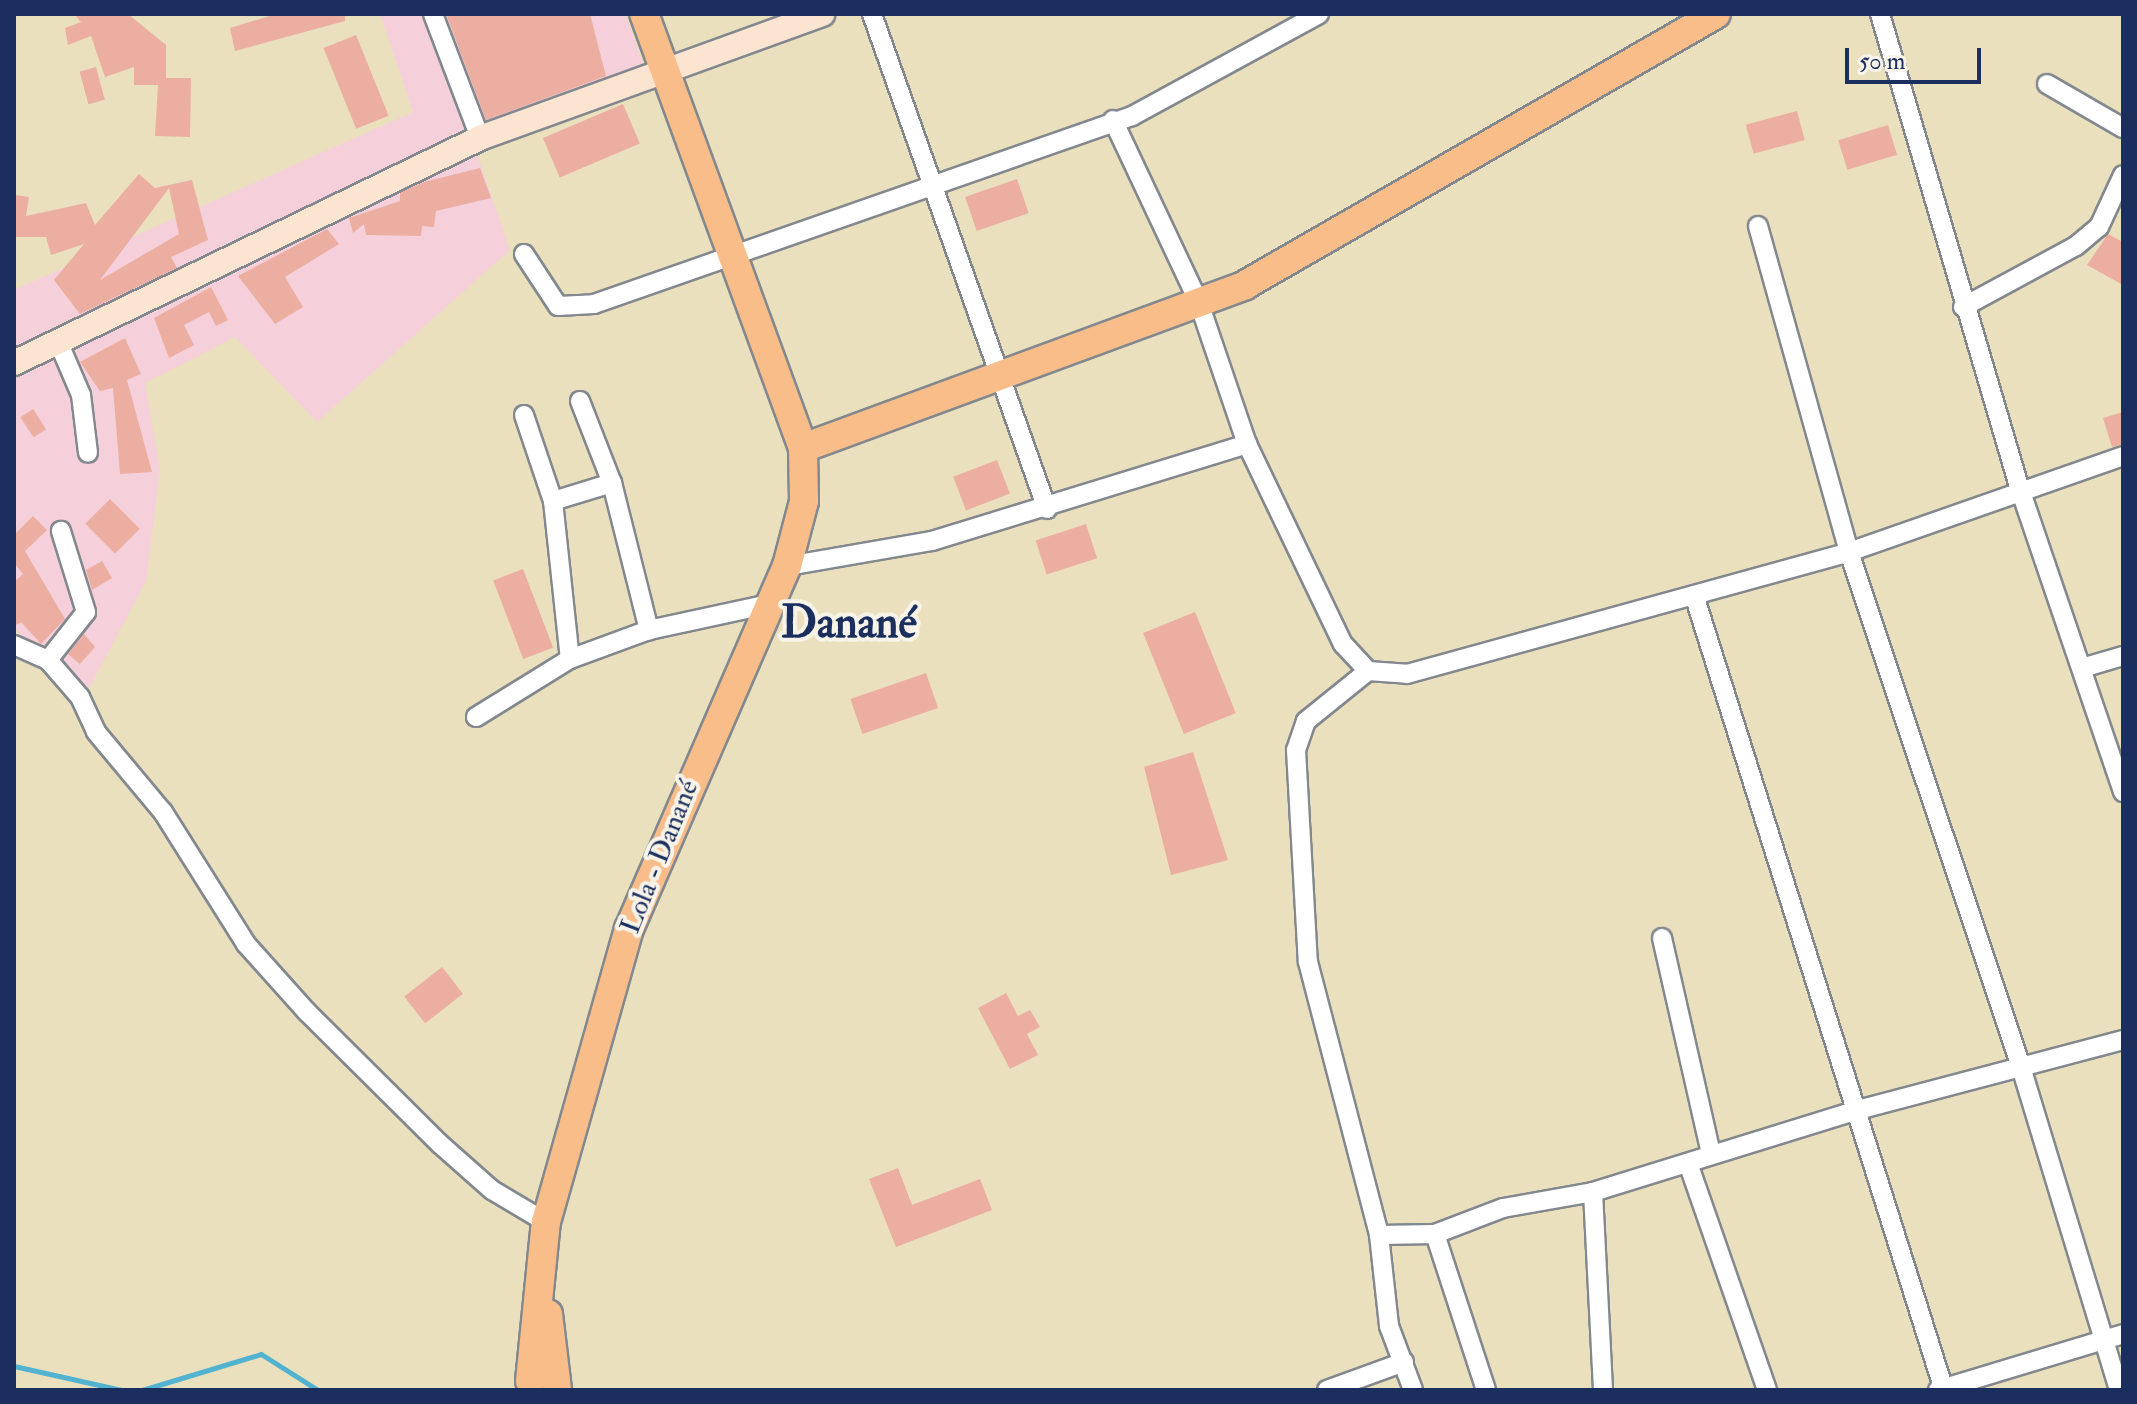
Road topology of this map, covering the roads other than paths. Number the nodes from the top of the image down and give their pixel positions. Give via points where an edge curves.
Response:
1 (433, 14) edge
2 (644, 14) edge
3 (822, 14) edge
4 (872, 14) edge
5 (1319, 14) edge
6 (1716, 14) edge
7 (1880, 14) edge
8 (663, 71) junction
9 (2047, 84) dead end
10 (1113, 120) junction
11 (2123, 128) edge
12 (480, 138) junction
13 (2123, 175) edge
14 (935, 185) junction
15 (1758, 226) dead end
16 (524, 254) dead end
17 (729, 259) junction
18 (1199, 303) junction
19 (1963, 307) junction
20 (57, 339) junction
21 (14, 363) edge
22 (1002, 371) junction
23 (580, 401) dead end
24 (524, 415) dead end
25 (1247, 444) junction
26 (803, 448) junction
27 (88, 453) dead end
28 (2123, 456) edge
29 (612, 483) junction
30 (2021, 492) junction
31 (553, 501) junction
32 (1047, 509) junction
33 (61, 531) dead end
34 (1849, 552) junction
35 (787, 566) junction
36 (1695, 598) junction
37 (769, 604) junction
38 (649, 630) junction
39 (14, 645) edge
40 (2123, 656) edge
41 (570, 659) junction
42 (48, 660) junction
43 (2082, 668) junction
44 (1368, 671) junction
45 (476, 717) dead end
46 (2123, 792) edge
47 (1662, 938) dead end
48 (2123, 1040) edge
49 (2021, 1067) junction
50 (1858, 1110) junction
51 (1711, 1154) junction
52 (1688, 1163) junction
53 (1593, 1192) junction
54 (546, 1222) junction
55 (1435, 1234) junction
56 (1379, 1235) junction
57 (543, 1277) junction
58 (2123, 1334) edge
59 (2104, 1340) junction
60 (1404, 1362) junction
61 (530, 1381) dead end
62 (557, 1390) edge
63 (1327, 1390) edge
64 (1413, 1390) edge
65 (1486, 1390) edge
66 (1603, 1390) edge
67 (1767, 1390) edge
68 (1942, 1390) edge
69 (2119, 1390) edge

1 - 12 street
2 - 8 main road
3 - 8 street
4 - 14 street
5 - 10 street
6 - 18 main road via 1309,253
7 - 19 street
8 - 12 street
8 - 17 main road
9 - 11 street
10 - 14 street
10 - 18 street
12 - 20 street
13 - 19 street via 2099,227 2076,246
14 - 17 street
14 - 22 street
15 - 34 street
16 - 17 street via 544,291 572,310
17 - 26 main road
18 - 22 main road
18 - 25 street
19 - 30 street
20 - 21 street
20 - 27 street via 81,395
22 - 26 main road
22 - 32 street
23 - 29 street
24 - 31 street
25 - 32 street
25 - 44 street via 1343,644
26 - 35 main road, Lola - Danané via 804,501
28 - 30 street
29 - 31 street
29 - 38 street
30 - 34 street
30 - 43 street
31 - 41 street
32 - 35 street via 870,555
33 - 42 street via 86,612
34 - 36 street
34 - 49 street
35 - 37 main road, Lola - Danané
36 - 44 street via 1441,667
36 - 50 street
37 - 38 street
37 - 54 main road, Lola - Danané via 629,929
38 - 41 street
39 - 42 street
40 - 43 street
41 - 45 street
42 - 54 street via 163,812 246,944 440,1144 492,1190
43 - 46 street
44 - 56 street via 1306,721 1296,750 1308,962
47 - 51 street
48 - 49 street
49 - 50 street
49 - 59 street
50 - 51 street
50 - 68 street
51 - 52 street
52 - 53 street
52 - 67 street
53 - 55 street via 1552,1194
53 - 66 street
54 - 57 main road, Lola - Danané
55 - 56 street
55 - 65 street
56 - 60 street via 1389,1326
57 - 61 main road, Lola - Danané
57 - 62 main road, Lola - Danané
58 - 59 street
59 - 68 street
59 - 69 street
60 - 63 street
60 - 64 street

